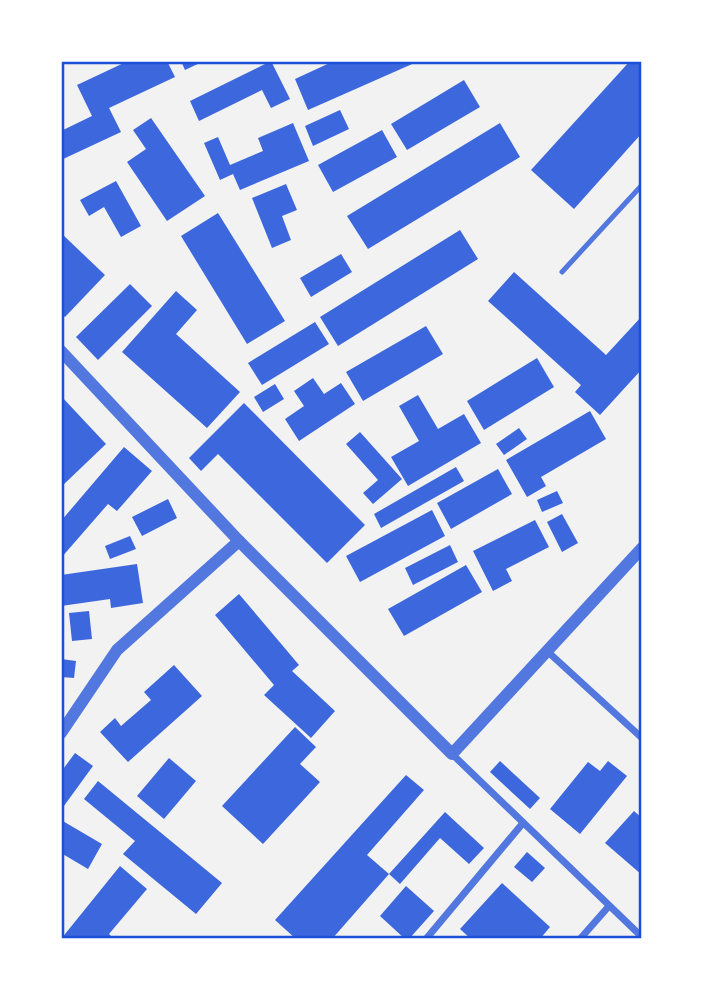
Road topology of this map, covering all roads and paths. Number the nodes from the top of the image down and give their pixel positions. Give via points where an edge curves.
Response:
1 (642, 185) edge
2 (562, 272) dead end
3 (61, 351) edge
4 (239, 541) junction
5 (642, 548) edge
6 (547, 651) junction
7 (61, 733) edge
8 (642, 738) edge
9 (452, 754) junction
10 (523, 823) junction
11 (609, 906) junction
12 (642, 937) edge
13 (426, 939) edge
14 (580, 939) edge

1 - 2 lane
3 - 4 street
4 - 7 street via 117,650
4 - 9 street
5 - 6 street
6 - 8 street
6 - 9 street
9 - 10 street
10 - 11 street
10 - 13 street
11 - 12 street
11 - 14 street

